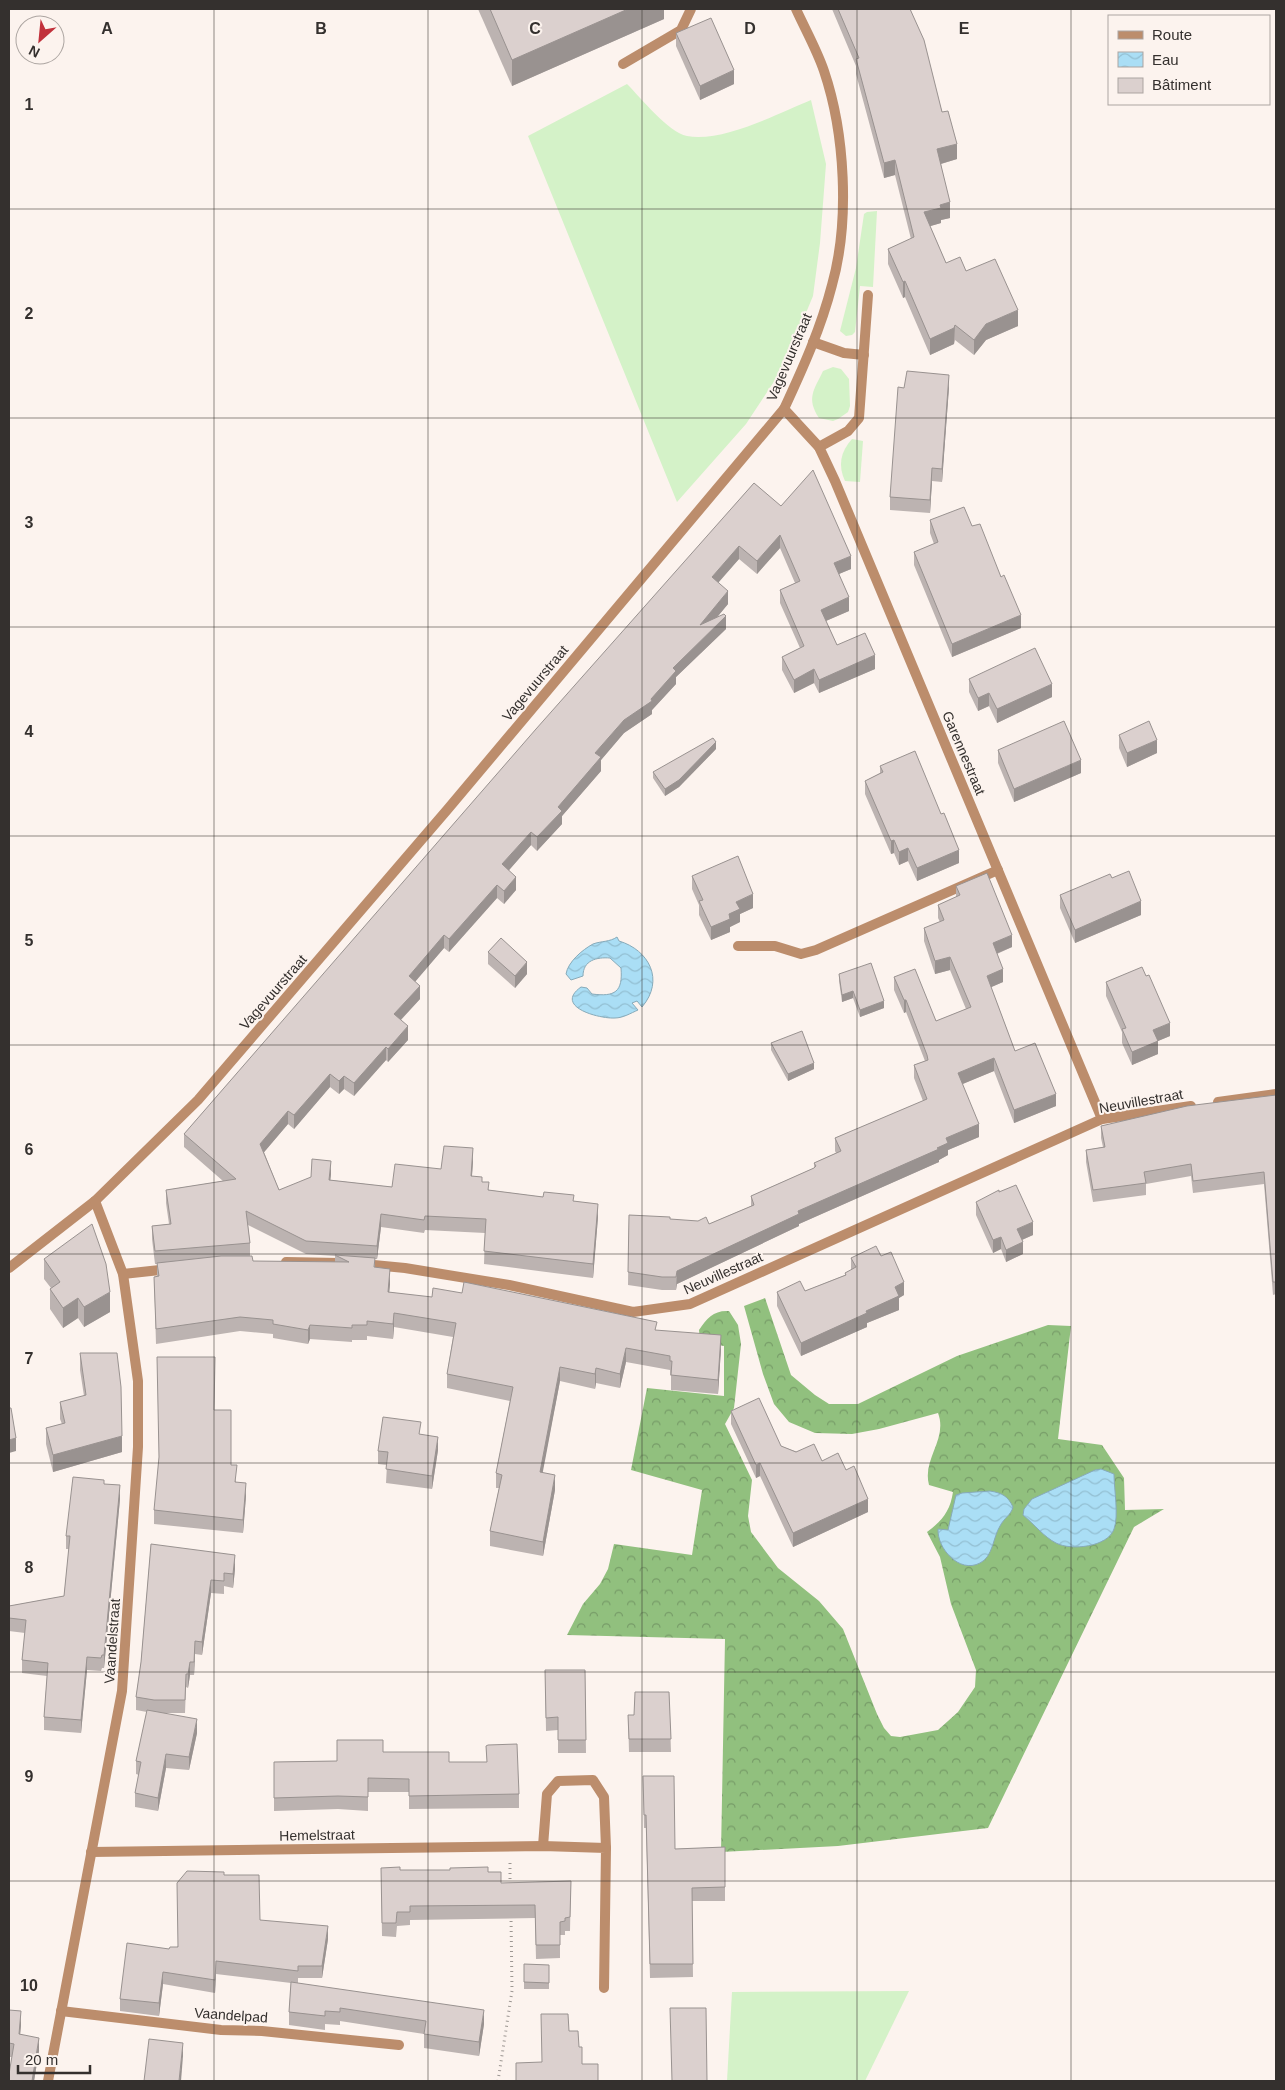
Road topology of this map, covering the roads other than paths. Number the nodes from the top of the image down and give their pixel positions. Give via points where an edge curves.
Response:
1 (691, 9) edge
2 (796, 9) edge
3 (623, 64) dead end
4 (868, 295) dead end
5 (813, 342) junction
6 (864, 355) junction
7 (784, 408) junction
8 (819, 447) junction
9 (998, 870) junction
10 (738, 946) dead end
11 (1276, 1094) edge
12 (1102, 1119) junction
13 (95, 1202) junction
14 (278, 1262) edge
15 (9, 1268) edge
16 (182, 1268) edge
17 (123, 1274) junction
18 (543, 1846) junction
19 (606, 1848) junction
20 (91, 1852) junction
21 (604, 1988) dead end
22 (61, 2011) junction
23 (399, 2045) dead end
24 (48, 2081) edge

1 - 3 street via 681,30
2 - 5 street, Vagevuurstraat via 824,71 841,145 843,219 833,284
4 - 6 street
5 - 6 street via 844,353
5 - 7 street, Vagevuurstraat
6 - 8 street via 859,418 848,431
7 - 8 street, Garennestraat
7 - 13 street, Vagevuurstraat via 447,810 198,1100
8 - 9 street, Garennestraat
9 - 10 street via 816,950 801,954 775,946
9 - 12 street, Garennestraat
11 - 12 street, Neuvillestraat
12 - 14 street, Neuvillestraat via 690,1304 633,1312 509,1285 405,1268 317,1261
13 - 15 street, Vagevuurstraat
13 - 17 street, Vaandelstraat
16 - 17 street
17 - 20 street, Vaandelstraat via 138,1381 138,1457 122,1691
18 - 19 street, Hemelstraat
18 - 19 street via 546,1794 558,1781 593,1780 604,1797
18 - 20 street, Hemelstraat
19 - 21 street
20 - 22 street, Vaandelstraat
22 - 23 street, Vaandelpad via 221,2030
22 - 24 street, Vaandelstraat

